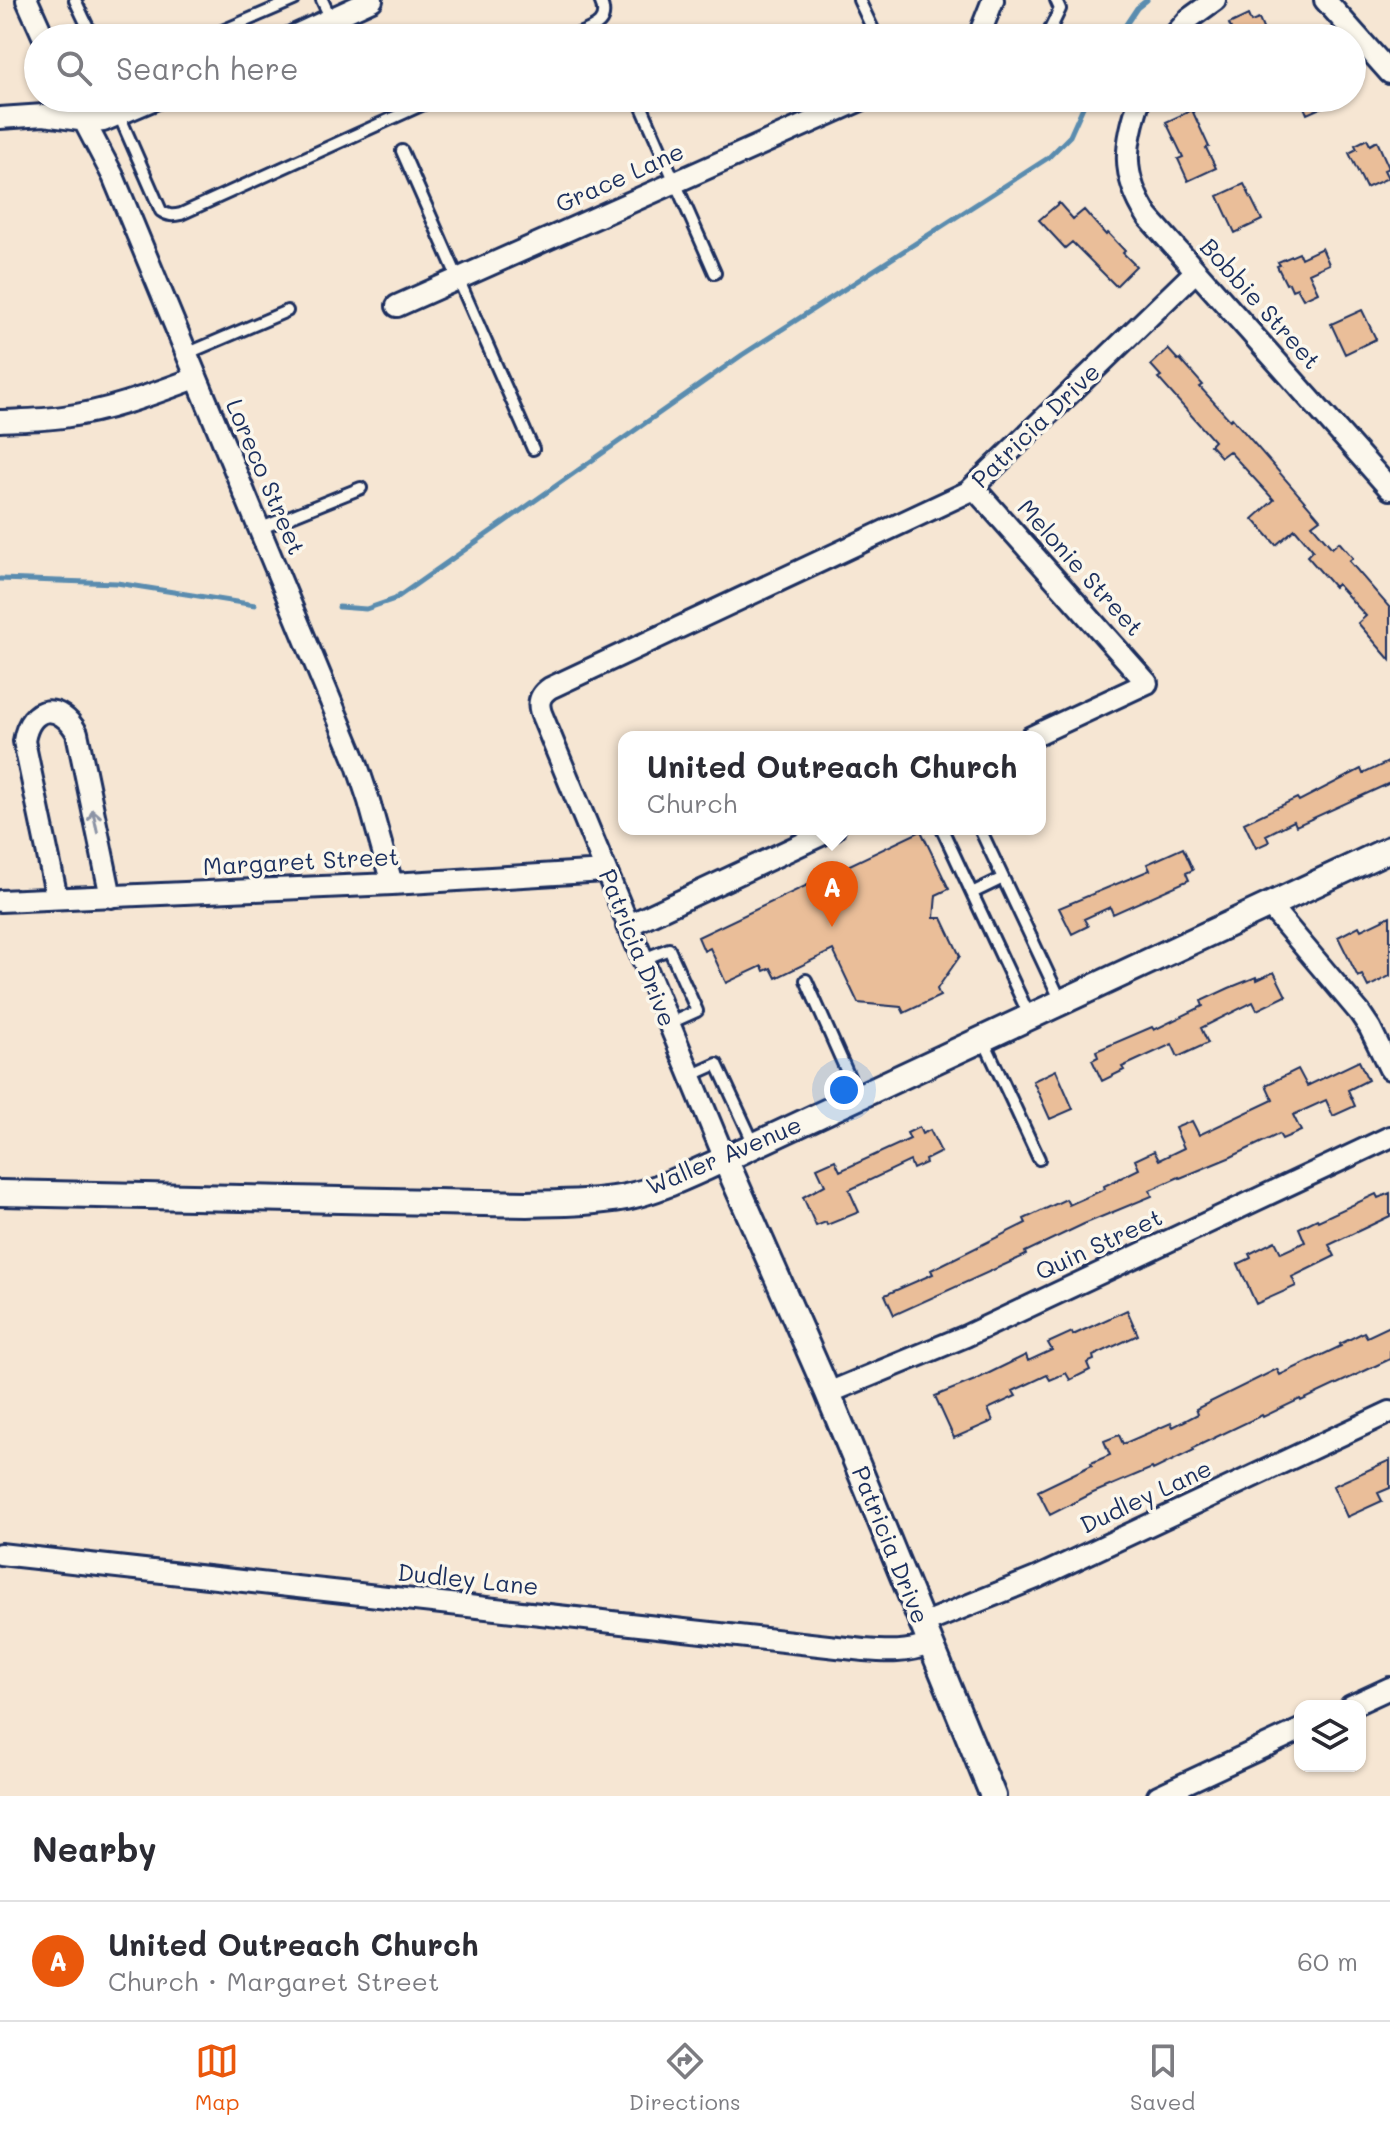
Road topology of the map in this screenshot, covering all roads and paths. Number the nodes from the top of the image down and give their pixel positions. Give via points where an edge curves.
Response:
1 (27, 0) edge
2 (75, 0) edge
3 (294, 0) edge
4 (372, 0) edge
5 (600, 0) edge
6 (859, 0) edge
7 (993, 0) edge
8 (1056, 0) edge
9 (1215, 0) edge
10 (1325, 0) edge
11 (327, 9) edge
12 (38, 24) edge
13 (86, 24) edge
14 (238, 24) edge
15 (307, 24) edge
16 (599, 24) edge
17 (870, 24) edge
18 (984, 24) edge
19 (1053, 24) edge
20 (1185, 24) edge
21 (1346, 24) edge
22 (1366, 46) edge
23 (1390, 73) edge
24 (79, 112) edge
25 (112, 112) edge
26 (120, 112) edge
27 (406, 112) edge
28 (644, 112) edge
29 (833, 112) edge
30 (1136, 112) edge
31 (0, 118) edge
32 (83, 120) junction
33 (402, 151) dead end
34 (675, 181) junction
35 (1196, 271) junction
36 (715, 273) dead end
37 (459, 279) junction
38 (397, 306) dead end
39 (287, 311) dead end
40 (186, 354) junction
41 (196, 378) junction
42 (0, 421) edge
43 (533, 449) dead end
44 (361, 488) dead end
45 (974, 488) junction
46 (1390, 489) edge
47 (259, 529) junction
48 (1044, 731) edge
49 (821, 835) edge
50 (945, 835) edge
51 (983, 835) edge
52 (1390, 849) edge
53 (605, 871) junction
54 (1003, 878) junction
55 (392, 884) junction
56 (972, 893) junction
57 (111, 897) junction
58 (57, 898) junction
59 (0, 901) edge
60 (1270, 906) junction
61 (627, 926) junction
62 (641, 960) junction
63 (806, 980) dead end
64 (1061, 1003) junction
65 (1030, 1017) junction
66 (668, 1024) junction
67 (983, 1039) junction
68 (1390, 1069) edge
69 (690, 1076) junction
70 (858, 1097) junction
71 (1390, 1137) edge
72 (755, 1145) junction
73 (725, 1159) junction
74 (1039, 1159) dead end
75 (0, 1193) edge
76 (828, 1393) junction
77 (1390, 1412) edge
78 (0, 1554) edge
79 (926, 1634) junction
80 (1390, 1688) edge
81 (1364, 1700) edge
82 (1294, 1733) edge
83 (993, 1796) edge
84 (1158, 1796) edge

1 - 12 street
2 - 13 lane
3 - 14 lane
4 - 11 street
5 - 16 lane via 604,8
6 - 17 lane
7 - 18 street
8 - 19 lane via 1060,9
9 - 20 street
10 - 21 street
11 - 15 street
22 - 23 street
24 - 32 street, Loreco Street
25 - 32 street via 103,121
26 - 27 lane via 161,211 173,216
28 - 34 lane
29 - 34 street, Grace Lane
30 - 35 street, Bobbie Street via 1127,163 1133,190 1148,217
31 - 32 street via 44,115
32 - 40 street, Loreco Street via 113,176
33 - 37 lane
34 - 36 lane
34 - 37 street, Grace Lane
35 - 45 street, Patricia Drive
35 - 46 street, Bobbie Street
37 - 38 street, Grace Lane
37 - 43 lane
39 - 40 lane
40 - 41 street, Loreco Street
41 - 42 street via 105,409
41 - 47 street, Loreco Street
44 - 47 lane
45 - 48 street, Melonie Street via 1147,683
45 - 53 street, Patricia Drive via 544,692 540,713
47 - 55 street, Loreco Street via 356,762
49 - 61 street
50 - 56 lane
51 - 54 lane
52 - 60 street, Waller Avenue
53 - 55 street, Margaret Street
53 - 61 street, Patricia Drive
54 - 56 lane
54 - 64 lane
55 - 57 street, Margaret Street
56 - 65 lane
57 - 58 street, Margaret Street
57 -> 58 street via 77,733 68,719 50,710 30,721 24,741
58 - 59 street, Margaret Street
60 - 64 street, Waller Avenue
60 - 68 street via 1360,1013
61 - 62 street, Patricia Drive
62 - 66 street, Patricia Drive
62 - 66 lane via 669,949 697,1011
63 - 70 lane
64 - 65 street, Waller Avenue
65 - 67 street, Waller Avenue
66 - 69 street, Patricia Drive
67 - 70 street, Waller Avenue
67 - 74 lane
69 - 72 lane via 717,1064
69 - 73 street, Patricia Drive
70 - 72 street, Waller Avenue
71 - 76 street, Quin Street via 966,1336
72 - 73 street, Waller Avenue
73 - 75 street, Waller Avenue via 629,1196 565,1203
73 - 76 street, Patricia Drive
76 - 79 street, Patricia Drive
77 - 79 street, Dudley Lane
78 - 79 street, Dudley Lane via 895,1653 908,1651
79 - 83 street, Patricia Drive
80 - 81 street
82 - 84 street

